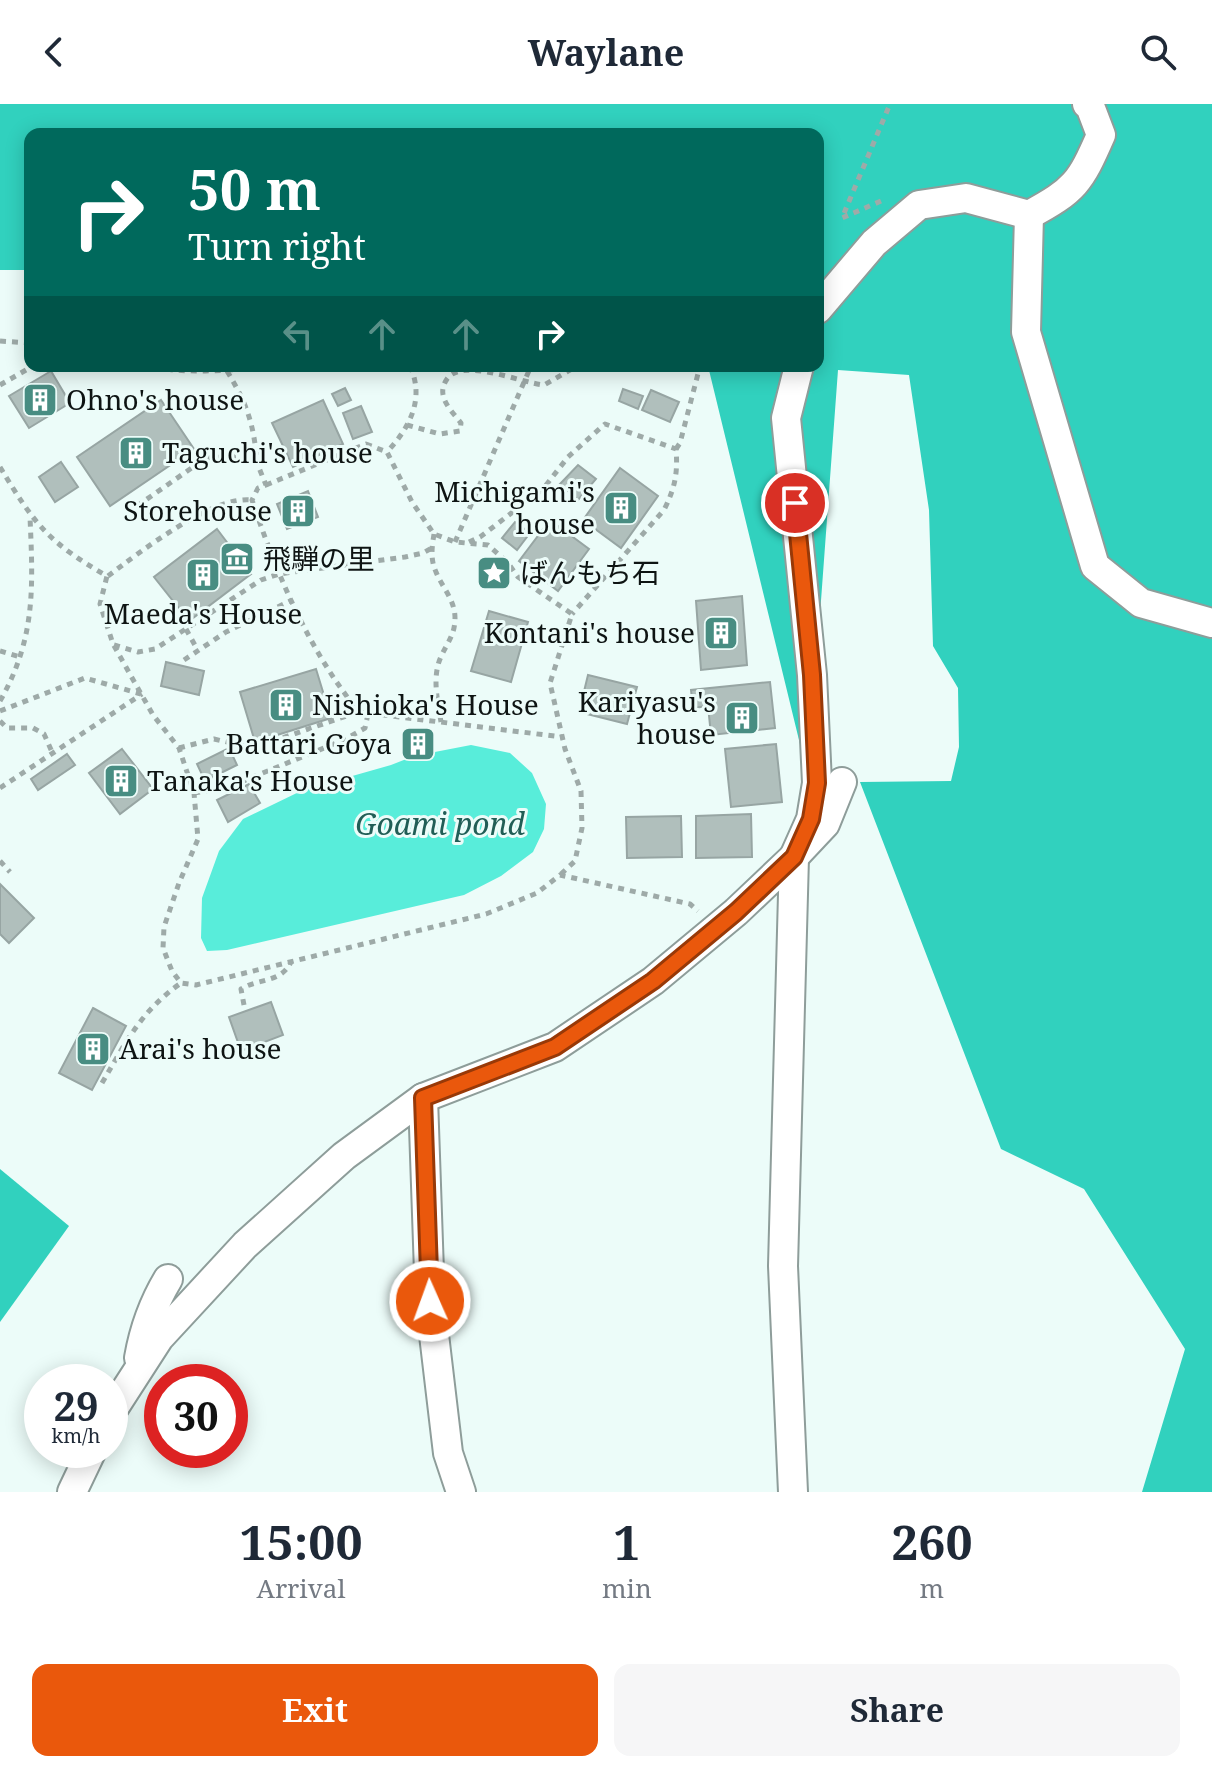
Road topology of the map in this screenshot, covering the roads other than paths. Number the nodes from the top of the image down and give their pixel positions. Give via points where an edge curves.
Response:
1 (1087, 104) edge
2 (1029, 215) junction
3 (824, 302) edge
4 (798, 372) edge
5 (1212, 623) edge
6 (842, 782) dead end
7 (794, 857) junction
8 (423, 1098) junction
9 (168, 1279) dead end
10 (137, 1371) junction
11 (128, 1385) edge
12 (83, 1468) edge
13 (72, 1492) edge
14 (461, 1492) edge
15 (793, 1492) edge

1 - 2 street via 1101,135 1086,170 1066,195
2 - 3 street via 966,198 919,205 874,243
2 - 5 street via 1026,332 1095,566 1141,603
4 - 7 street via 786,418 812,675 817,783 811,819
6 - 7 street via 825,824
7 - 8 street via 653,981 555,1047
7 - 15 street via 783,1266
8 - 10 street via 344,1156 245,1245 159,1338
8 - 14 street via 430,1301 448,1453
9 - 10 street via 147,1324
10 - 11 street
12 - 13 street

